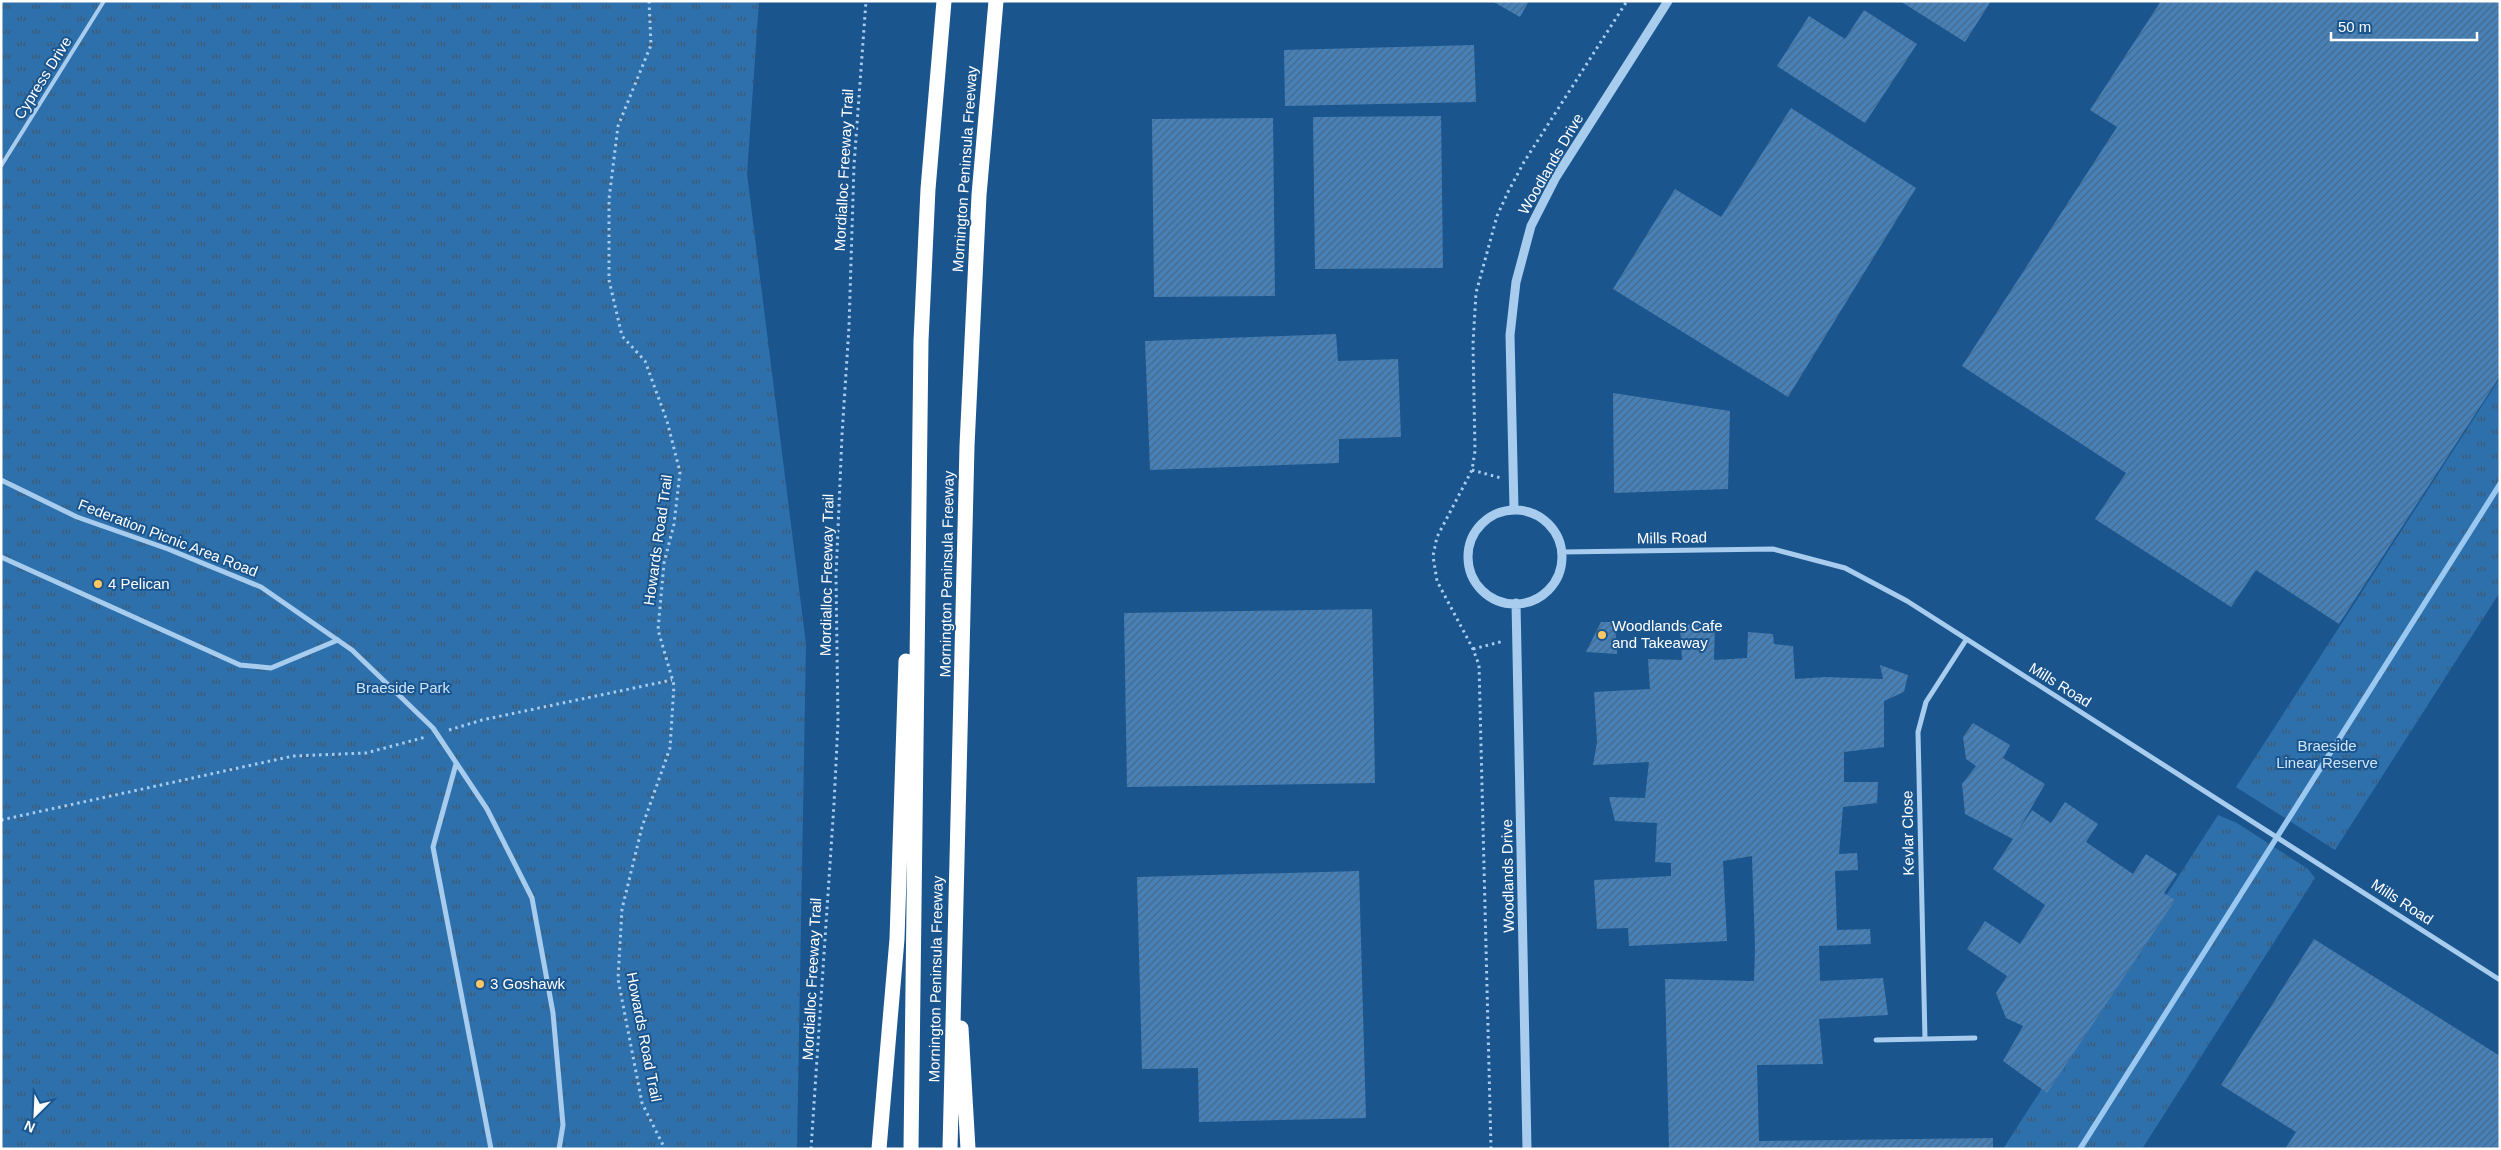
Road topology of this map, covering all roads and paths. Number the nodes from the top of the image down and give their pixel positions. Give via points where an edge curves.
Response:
1 (104, 1) edge
2 (649, 1) edge
3 (866, 1) edge
4 (944, 1) edge
5 (996, 1) edge
6 (1668, 1) edge
7 (1, 166) edge
8 (928, 189) junction
9 (1472, 470) dead end
10 (1, 480) edge
11 (1514, 481) junction
12 (1514, 510) junction
13 (1562, 552) junction
14 (1, 557) edge
15 (1516, 603) junction
16 (1517, 638) junction
17 (338, 640) junction
18 (1966, 640) junction
19 (672, 680) junction
20 (437, 734) junction
21 (456, 764) junction
22 (1, 820) edge
23 (955, 919) junction
24 (2500, 980) edge
25 (1975, 1038) dead end
26 (1925, 1039) junction
27 (1876, 1040) dead end
28 (490, 1149) edge
29 (559, 1149) edge
30 (664, 1149) edge
31 (811, 1149) edge
32 (879, 1149) edge
33 (911, 1149) edge
34 (950, 1149) edge
35 (968, 1149) edge
36 (1491, 1149) edge
37 (1527, 1149) edge

1 - 7 lane, Cypress Drive
2 - 19 path, Howards Road Trail via 651,45 618,126 609,199 609,280 622,336 645,361 667,421 680,472 674,524 664,563 658,630
3 - 31 path, Mordialloc Freeway Trail via 854,165 836,576 838,722
4 - 8 highway, Mornington Peninsula Freeway
5 - 23 highway, Mornington Peninsula Freeway via 979,195 967,446
6 - 11 street, Woodlands Drive via 1556,177 1531,226 1516,282 1510,335
8 - 32 highway via 915,354 897,939
8 - 33 highway, Mornington Peninsula Freeway via 918,506
9 - 11 path
10 - 17 street, Federation Picnic Area Road via 77,517 261,587
11 - 12 street, Woodlands Drive
12 - 13 street via 1541,517 1559,538
12 - 15 street via 1500,512 1476,530 1467,557 1477,586 1490,597
13 - 15 street via 1561,567 1547,592 1535,599
13 - 18 street, Mills Road via 1773,549 1845,568 1907,601
14 - 17 street via 240,665 271,668
15 - 16 street, Woodlands Drive
16 - 36 path via 1474,649 1480,665 1481,689
16 - 37 street, Woodlands Drive
17 - 20 street, Federation Picnic Area Road
18 - 24 street, Mills Road
18 - 26 street, Kevlar Close via 1926,702 1918,732
19 - 20 path via 482,720
19 - 30 path, Howards Road Trail via 670,748 642,827 622,909 618,979 642,1103
20 - 21 street, Federation Picnic Area Road
20 - 22 path via 366,753 293,756
21 - 28 street via 433,847
21 - 29 street, Federation Picnic Area Road via 487,809 532,898 553,1012 563,1125
23 - 34 highway, Mornington Peninsula Freeway
23 - 35 highway
25 - 26 street
26 - 27 street

